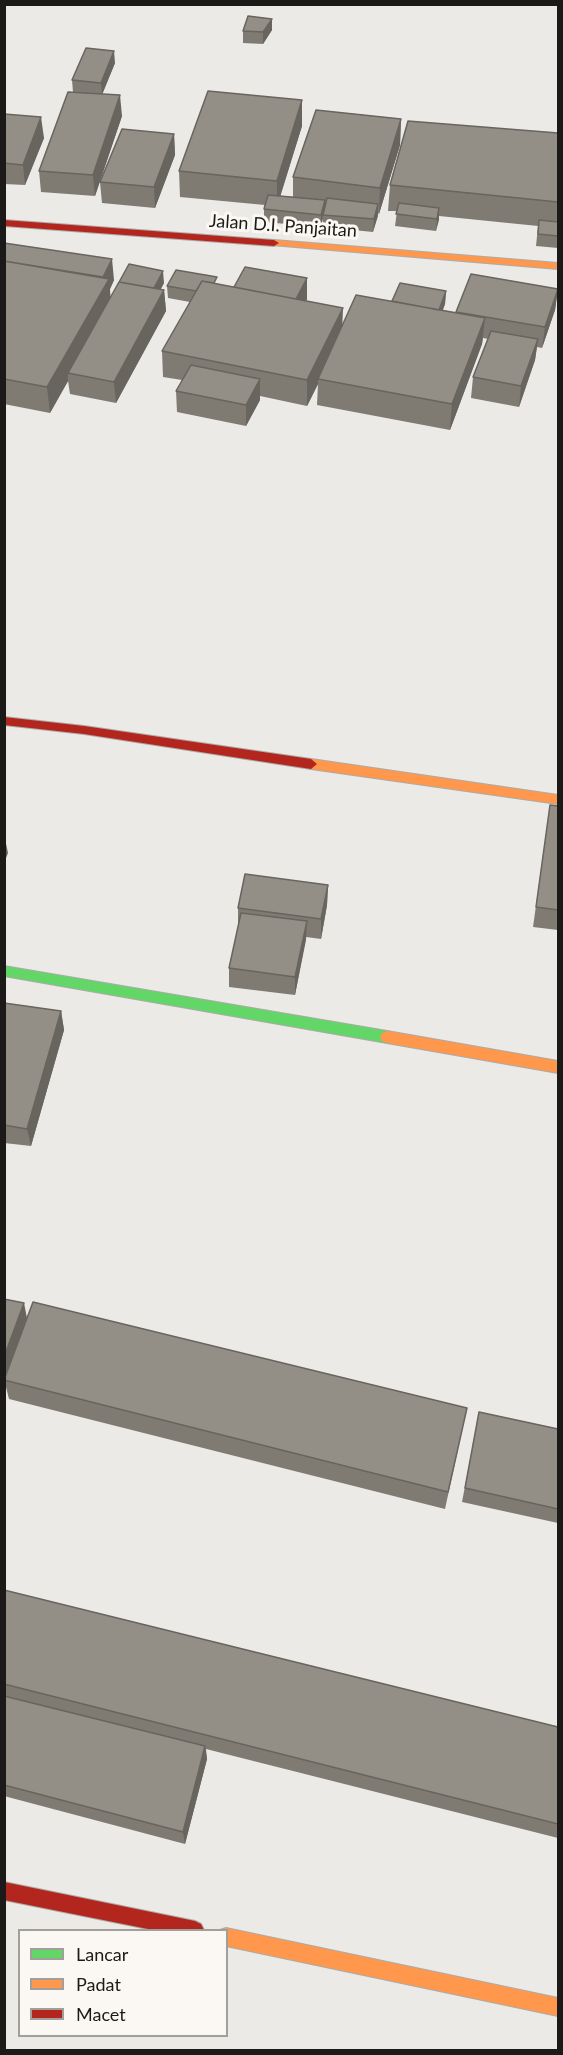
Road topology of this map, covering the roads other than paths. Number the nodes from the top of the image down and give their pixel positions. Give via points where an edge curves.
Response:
1 (4, 223) edge
2 (558, 266) edge
3 (4, 721) edge
4 (558, 800) edge
5 (4, 971) edge
6 (558, 1067) edge
7 (4, 1891) edge
8 (190, 1929) edge
9 (228, 1937) edge
10 (558, 2007) edge

1 - 2 main road, Jalan D.I. Panjaitan
3 - 4 main road
5 - 6 main road
7 - 8 main road
9 - 10 main road

